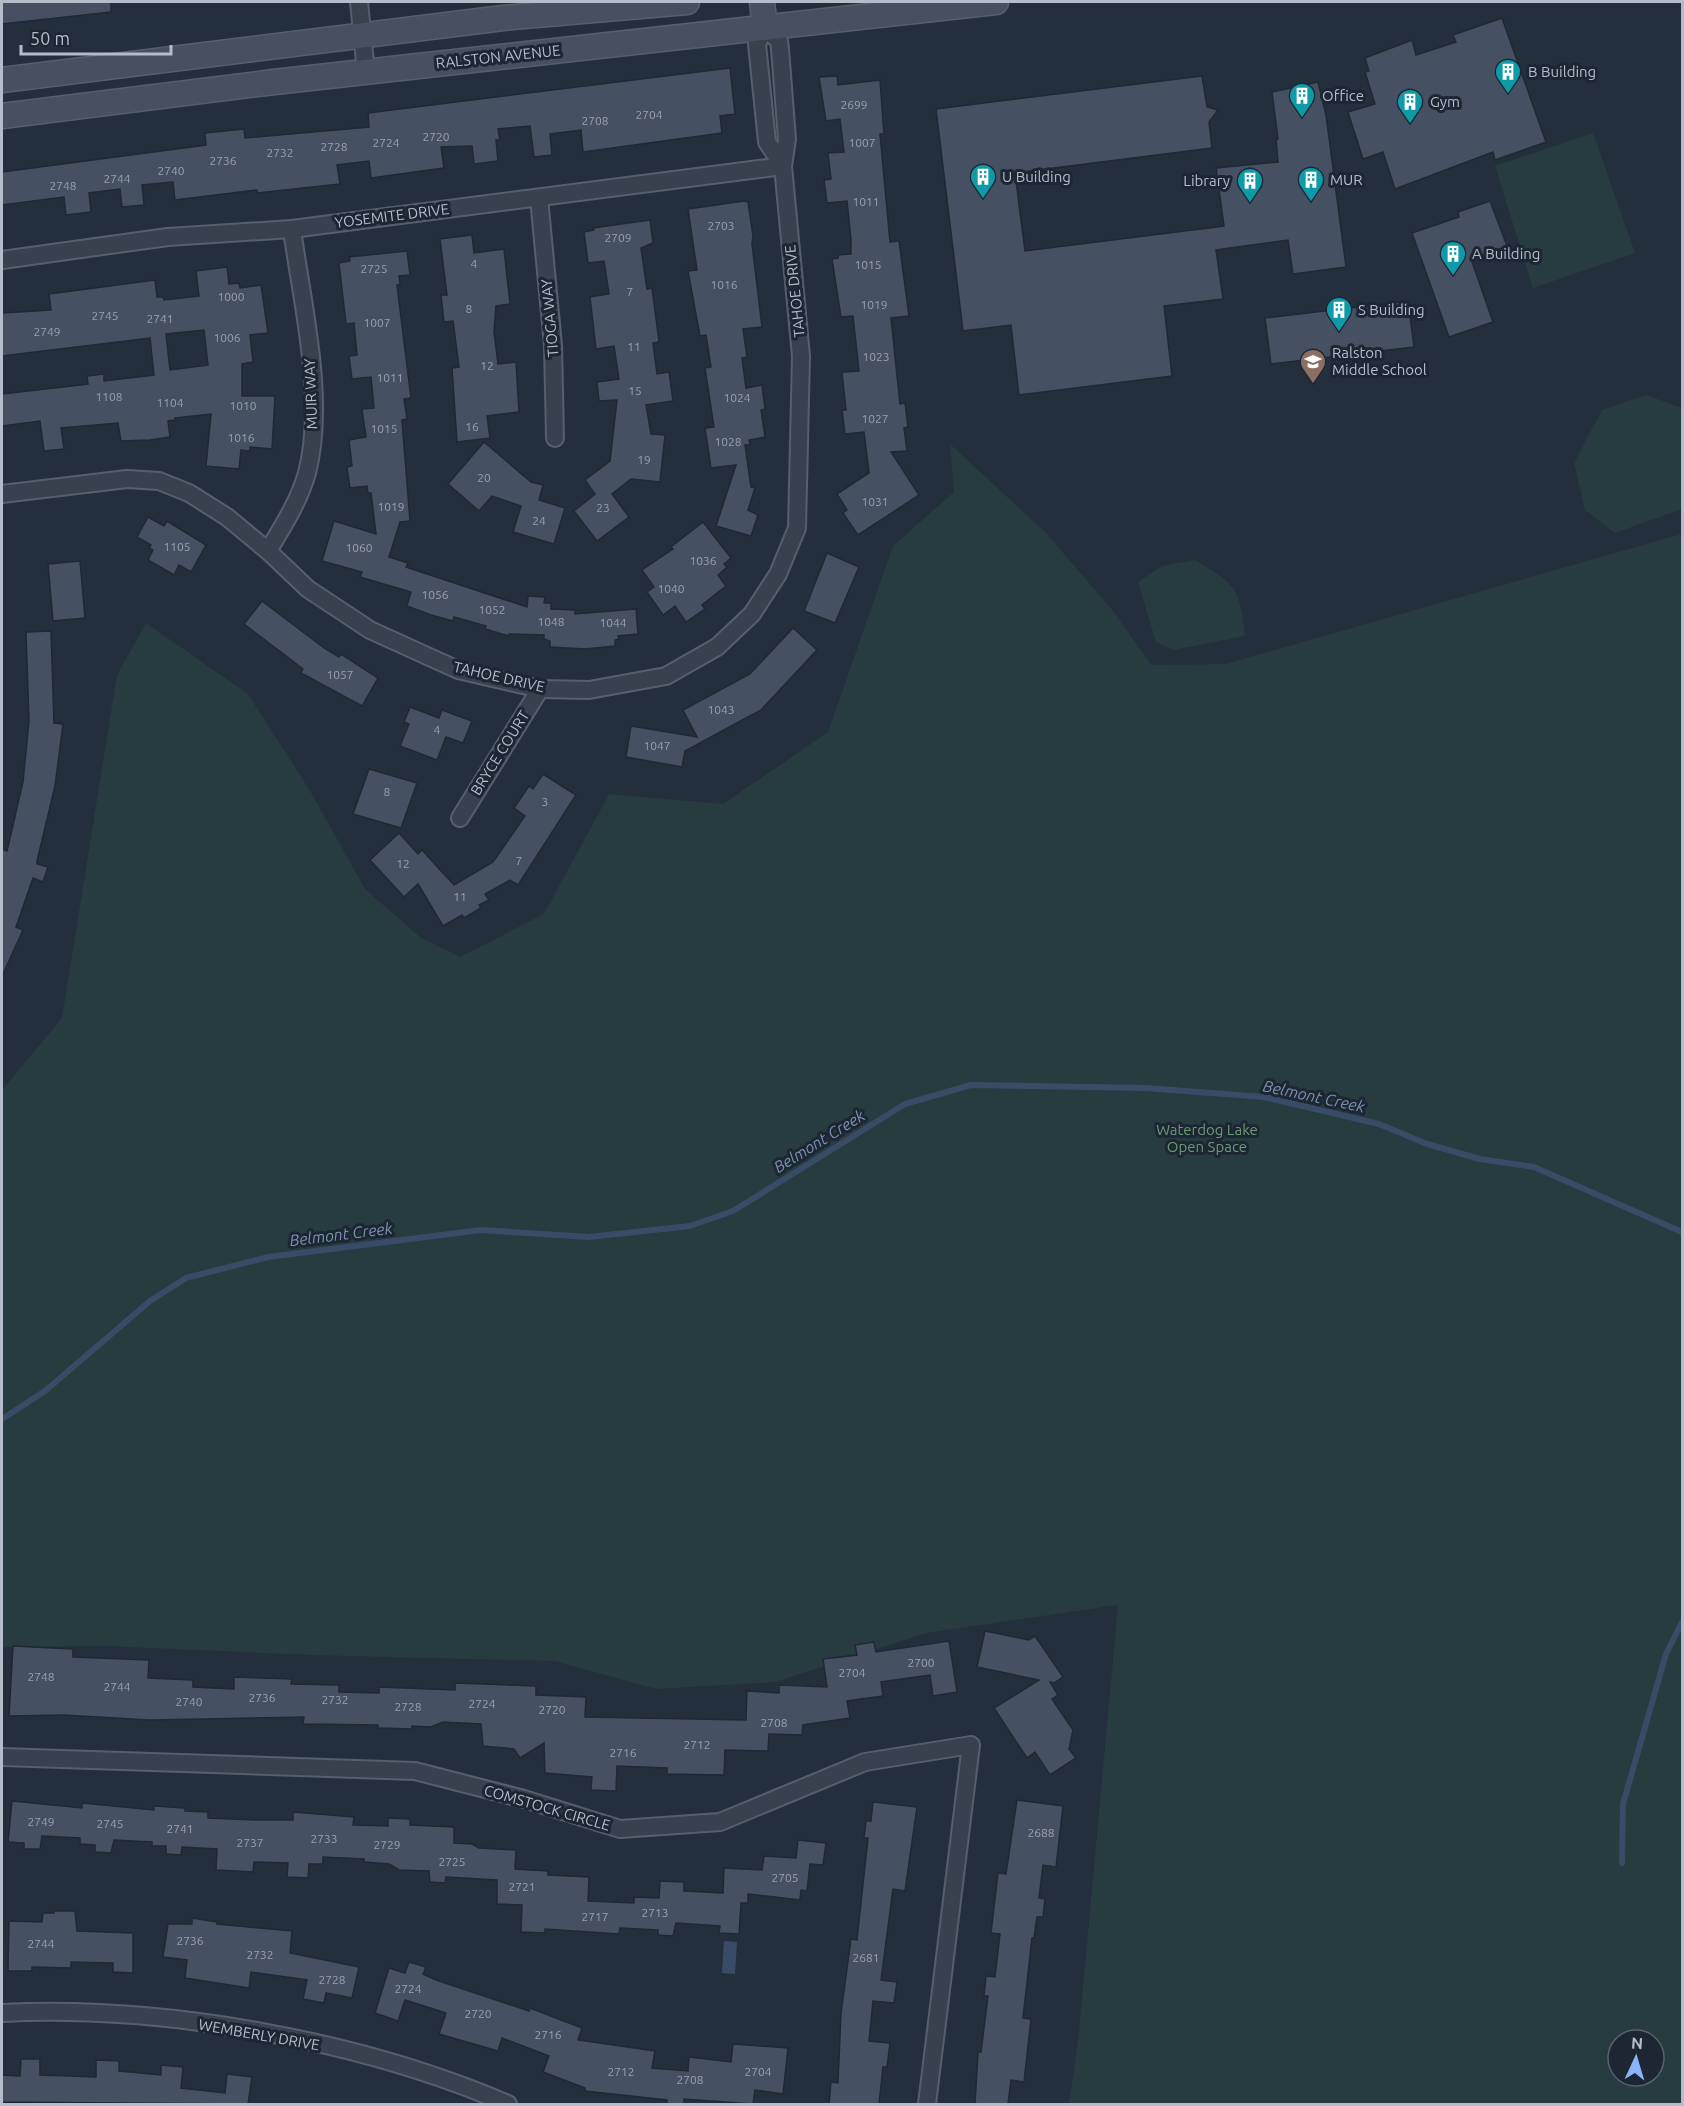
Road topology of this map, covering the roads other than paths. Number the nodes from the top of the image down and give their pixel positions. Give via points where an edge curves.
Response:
1 (359, 2) edge
2 (687, 2) edge
3 (762, 2) edge
4 (996, 2) edge
5 (920, 6) edge
6 (765, 28) junction
7 (361, 35) junction
8 (366, 72) junction
9 (2, 80) edge
10 (2, 116) edge
11 (783, 166) junction
12 (539, 198) junction
13 (292, 229) junction
14 (2, 260) edge
15 (555, 438) dead end
16 (2, 494) edge
17 (268, 551) junction
18 (540, 689) junction
19 (460, 818) dead end
20 (2, 1757) edge
21 (2, 2013) edge
22 (508, 2104) edge
23 (927, 2104) edge

1 - 7 street
2 - 7 main road via 514,16
3 - 6 main road
4 - 5 main road, RALSTON AVENUE
5 - 6 main road, RALSTON AVENUE
6 - 8 main road, RALSTON AVENUE
6 - 11 street, TAHOE DRIVE via 757,44 767,142
7 - 8 street
7 - 9 main road
8 - 10 main road, RALSTON AVENUE
11 - 12 street, YOSEMITE DRIVE
11 - 18 street, TAHOE DRIVE via 801,356 797,528 778,574 752,614 717,647 666,676 589,690
12 - 13 street, YOSEMITE DRIVE
12 - 15 street, TIOGA WAY via 553,345
13 - 14 street, YOSEMITE DRIVE via 168,237
13 - 17 street, MUIR WAY via 312,375 312,434 307,473 293,508
16 - 17 street, TAHOE DRIVE via 127,479 159,482 189,493
17 - 18 street, TAHOE DRIVE via 308,589 370,630 458,670
18 - 19 street, BRYCE COURT
20 - 23 street, COMSTOCK CIRCLE via 415,1771 620,1829 720,1822 865,1762 971,1745
21 - 22 street, WEMBERLY DRIVE via 178,2020 266,2034 417,2070

